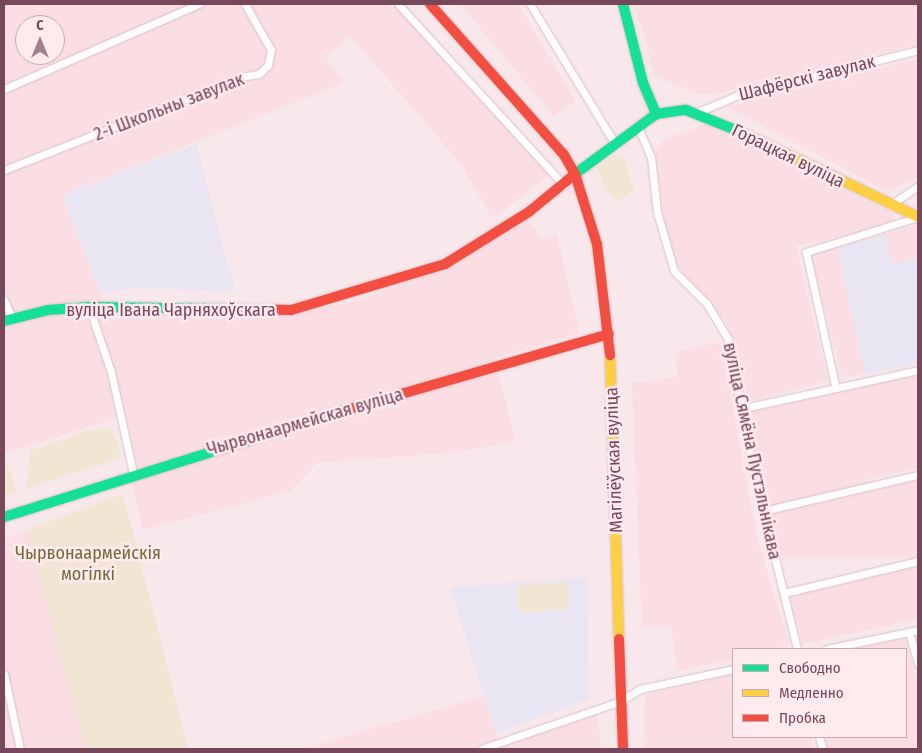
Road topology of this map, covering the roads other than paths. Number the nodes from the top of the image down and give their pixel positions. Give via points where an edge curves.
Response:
1 (199, 4) edge
2 (245, 4) edge
3 (398, 4) edge
4 (430, 4) edge
5 (530, 4) edge
6 (623, 4) edge
7 (918, 50) edge
8 (4, 89) edge
9 (698, 112) junction
10 (656, 114) junction
11 (638, 127) junction
12 (615, 144) junction
13 (4, 170) edge
14 (575, 174) junction
15 (564, 185) junction
16 (918, 186) edge
17 (890, 204) junction
18 (918, 217) edge
19 (4, 300) edge
20 (89, 307) junction
21 (8, 320) edge
22 (609, 334) junction
23 (918, 370) edge
24 (835, 385) junction
25 (744, 408) junction
26 (133, 473) junction
27 (918, 476) edge
28 (763, 511) junction
29 (4, 517) edge
30 (918, 560) edge
31 (784, 593) junction
32 (918, 630) edge
33 (909, 632) junction
34 (797, 648) edge
35 (832, 648) edge
36 (918, 664) edge
37 (732, 669) edge
38 (4, 677) edge
39 (621, 701) junction
40 (20, 749) edge
41 (481, 749) edge
42 (623, 749) edge

1 - 8 street
2 - 13 street, 2-і Школьны завулак via 271,50 268,65 259,74 240,77
3 - 15 street
4 - 14 main road, Магілёўская вуліца via 549,137
5 - 12 street
6 - 10 main road via 643,83
7 - 9 street, Шафёрскі завулак via 738,95
9 - 10 main road, Горацкая вуліца via 677,109
9 - 17 main road, Горацкая вуліца
10 - 11 main road, вуліца Івана Чарняхоўскага
11 - 12 main road, вуліца Івана Чарняхоўскага
11 - 25 street, вуліца Сямёна Пустэльнікава via 651,157 657,212 674,271 721,322
12 - 14 main road, вуліца Івана Чарняхоўскага
14 - 15 main road, вуліца Івана Чарняхоўскага
14 - 22 main road, Магілёўская вуліца via 596,244
15 - 20 main road, вуліца Івана Чарняхоўскага via 494,236 446,264 291,310 248,313
16 - 17 street
17 - 18 main road, Горацкая вуліца
18 - 24 street via 806,252
19 - 21 street
20 - 21 main road, вуліца Івана Чарняхоўскага via 48,310
20 - 26 street via 111,372
22 - 26 main road, Чырвонаармейская вуліца
22 - 39 main road, Магілёўская вуліца
23 - 24 street
24 - 25 street
25 - 28 street, вуліца Сямёна Пустэльнікава
26 - 29 main road, Чырвонаармейская вуліца
27 - 28 street
28 - 31 street, вуліца Сямёна Пустэльнікава
30 - 31 street
31 - 34 street, вуліца Сямёна Пустэльнікава
32 - 33 street
33 - 35 street
33 - 36 street
37 - 39 street via 640,689
38 - 40 street
39 - 41 street
39 - 42 main road, Магілёўская вуліца

